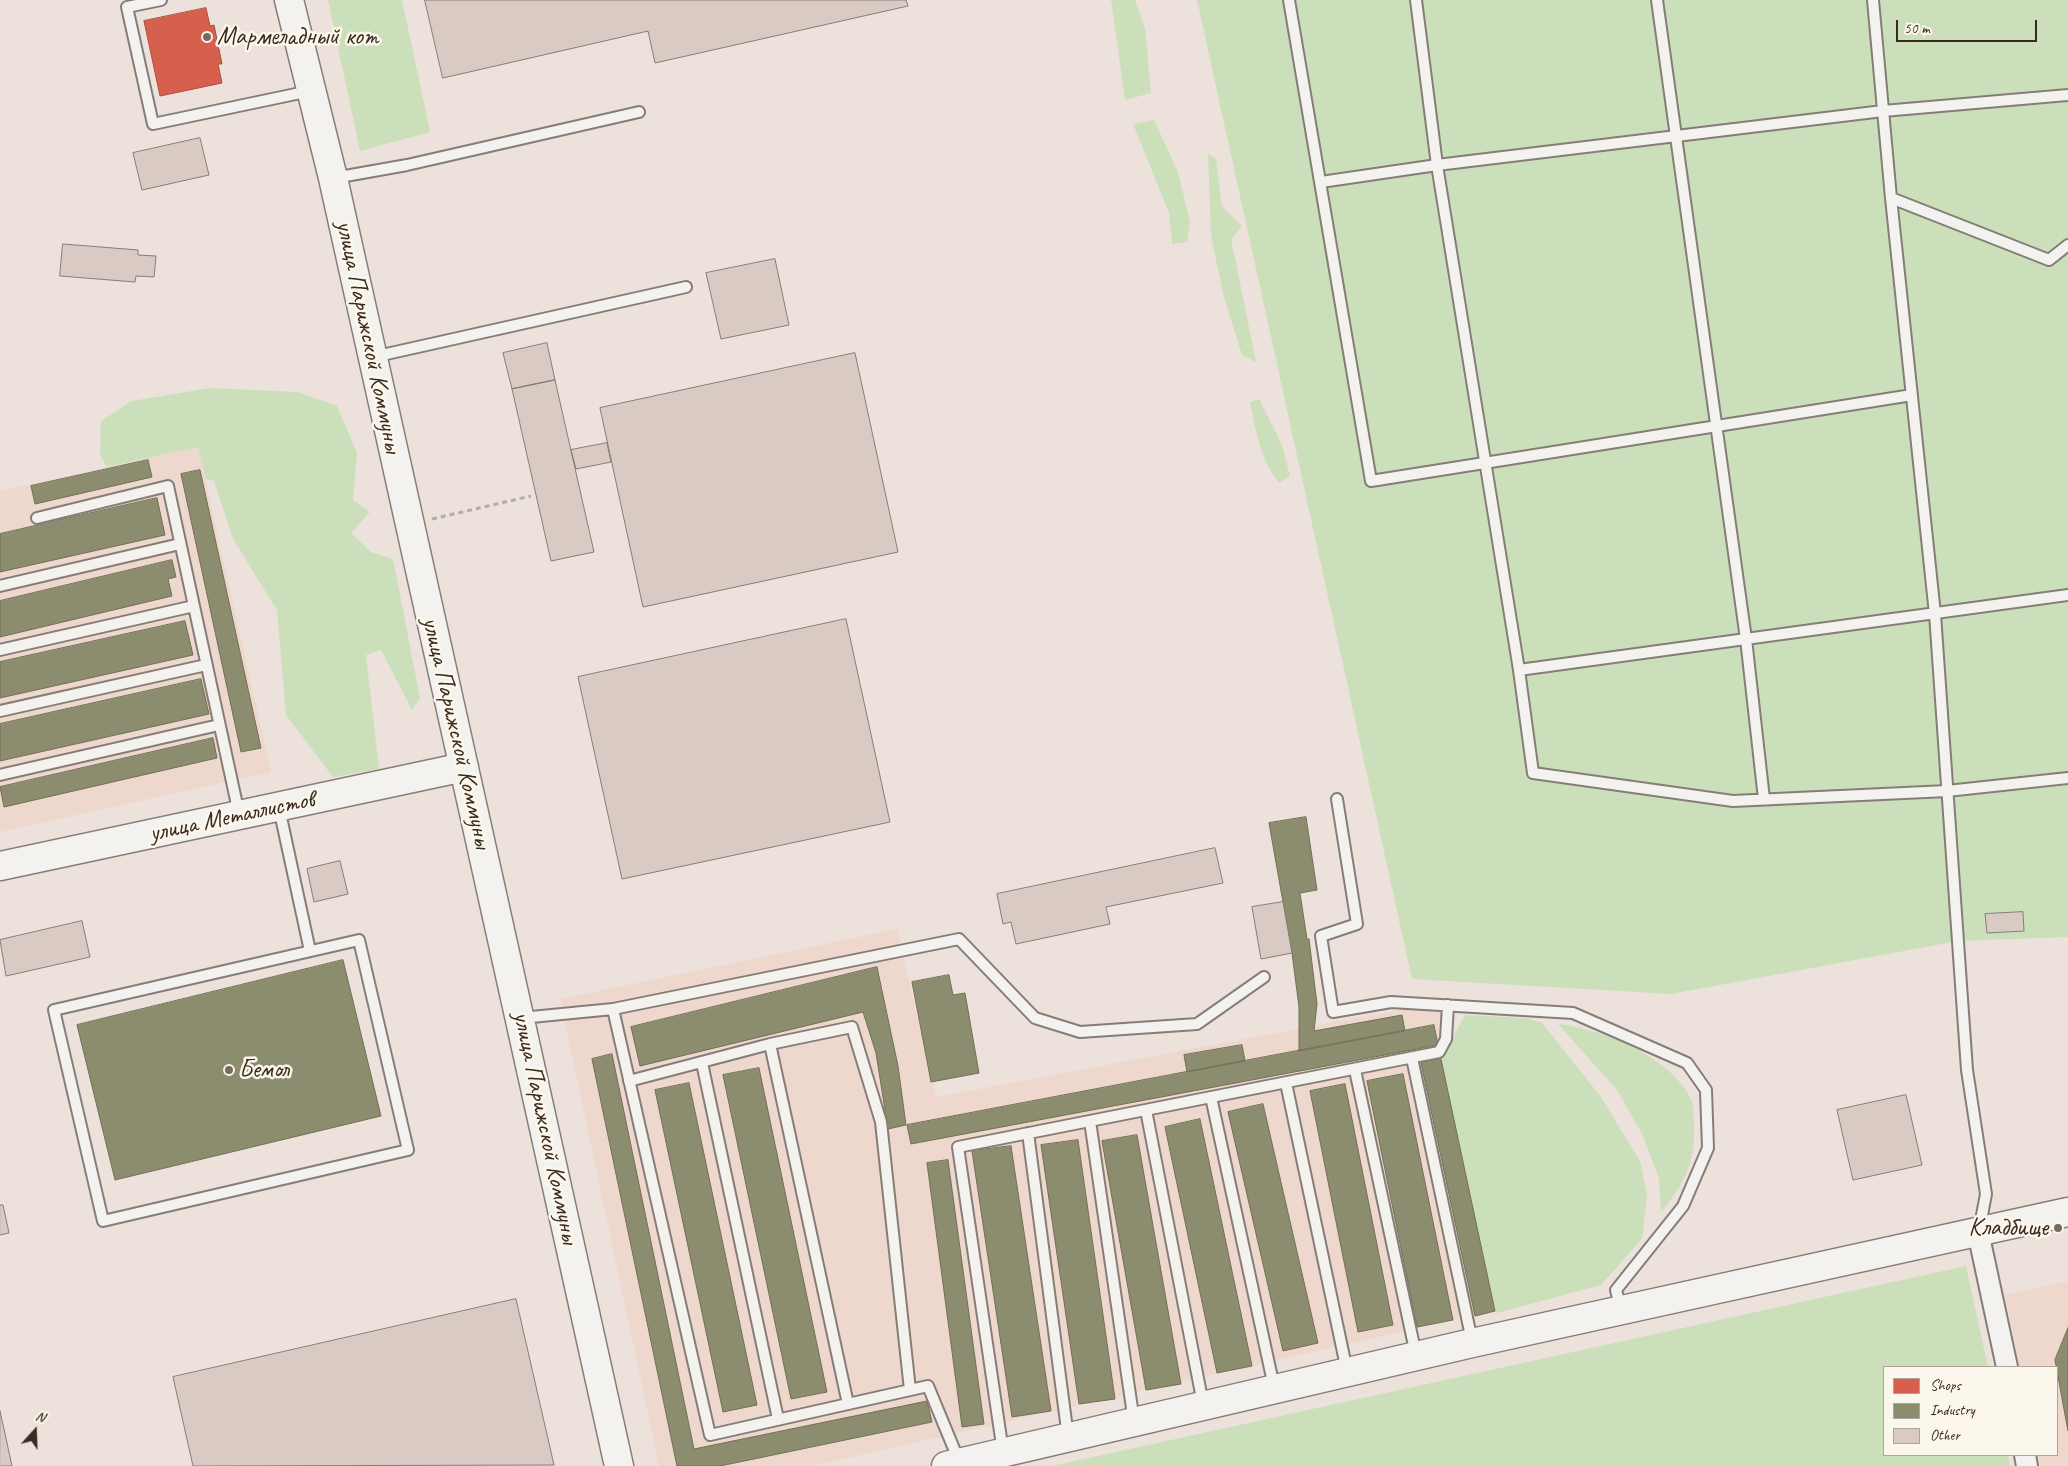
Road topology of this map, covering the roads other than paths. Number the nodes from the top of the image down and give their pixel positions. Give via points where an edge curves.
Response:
1 (161, 0) edge
2 (289, 0) edge
3 (1290, 0) edge
4 (1416, 0) edge
5 (1657, 0) edge
6 (1873, 0) edge
7 (310, 91) junction
8 (2068, 95) edge
9 (1884, 111) junction
10 (639, 112) dead end
11 (1676, 136) junction
12 (1437, 165) junction
13 (333, 178) junction
14 (1321, 182) junction
15 (1891, 198) junction
16 (2068, 245) edge
17 (686, 287) dead end
18 (372, 357) junction
19 (1912, 395) junction
20 (1716, 427) junction
21 (1485, 463) junction
22 (37, 518) dead end
23 (180, 544) junction
24 (0, 586) edge
25 (2068, 595) edge
26 (194, 606) junction
27 (1935, 614) junction
28 (1746, 639) junction
29 (0, 650) edge
30 (206, 664) junction
31 (1519, 670) junction
32 (0, 711) edge
33 (219, 725) junction
34 (464, 767) junction
35 (0, 775) edge
36 (2068, 778) edge
37 (1947, 791) junction
38 (1337, 799) dead end
39 (1764, 799) junction
40 (278, 807) junction
41 (239, 815) junction
42 (0, 866) edge
43 (310, 951) junction
44 (1264, 977) dead end
45 (1448, 1005) junction
46 (613, 1009) junction
47 (520, 1018) junction
48 (770, 1044) junction
49 (1412, 1058) junction
50 (702, 1063) junction
51 (1355, 1070) junction
52 (629, 1081) junction
53 (1286, 1083) junction
54 (1211, 1098) junction
55 (1146, 1110) junction
56 (1090, 1121) junction
57 (1028, 1133) junction
58 (2068, 1212) edge
59 (1978, 1232) junction
60 (1621, 1310) junction
61 (1472, 1342) junction
62 (1416, 1356) junction
63 (2007, 1366) edge
64 (1348, 1372) junction
65 (1274, 1389) junction
66 (910, 1390) junction
67 (848, 1404) junction
68 (1203, 1406) junction
69 (778, 1420) junction
70 (1134, 1422) junction
71 (1068, 1437) junction
72 (1003, 1453) junction
73 (953, 1464) edge
74 (619, 1466) edge

1 - 7 lane via 128,7 153,124
2 - 7 main road, улица Парижской Коммуны
3 - 14 lane
4 - 12 lane
5 - 11 lane
6 - 9 lane
7 - 13 main road, улица Парижской Коммуны
8 - 9 lane
9 - 11 lane
9 - 15 lane
10 - 13 lane via 408,166
11 - 12 lane
11 - 20 lane
12 - 14 lane
12 - 21 lane
13 - 18 main road, улица Парижской Коммуны
14 - 21 lane via 1372,481
15 - 16 lane via 2049,260
15 - 19 lane
17 - 18 lane
18 - 34 main road, улица Парижской Коммуны
19 - 20 lane
19 - 27 lane
20 - 21 lane
20 - 28 lane
21 - 31 lane
22 - 23 lane via 168,486
23 - 24 lane
23 - 26 lane
25 - 27 lane
26 - 29 lane
26 - 30 lane
27 - 28 lane
27 - 37 lane
28 - 31 lane
28 - 39 lane
30 - 32 lane
30 - 33 lane
31 - 39 lane via 1532,773 1734,801
33 - 35 lane
33 - 41 lane
34 - 40 main road, улица Металлистов
34 - 47 main road, улица Парижской Коммуны
36 - 37 lane
37 - 39 lane
37 - 59 lane via 1967,1070 1986,1194
38 - 45 lane via 1357,924 1321,936 1333,1012 1390,1002
40 - 41 main road, улица Металлистов
40 - 43 lane
41 - 42 main road, улица Металлистов
43 - 43 lane via 359,940 408,1150 103,1220 54,1010
44 - 46 lane via 1197,1024 1080,1032 1035,1018 959,939
45 - 49 lane via 1446,1039 1439,1052
45 - 60 lane via 1573,1014 1687,1064 1706,1090 1708,1148 1683,1206 1616,1290
46 - 47 lane
46 - 52 lane
47 - 74 main road, улица Парижской Коммуны
48 - 50 lane
48 - 66 lane via 852,1027 881,1122
48 - 67 lane
49 - 51 lane
49 - 61 lane
50 - 52 lane
50 - 69 lane
51 - 53 lane
51 - 62 lane
52 - 69 lane via 710,1435
53 - 54 lane
53 - 64 lane
54 - 55 lane
54 - 65 lane
55 - 56 lane
55 - 68 lane
56 - 57 lane
56 - 70 lane
57 - 71 lane
57 - 72 lane via 958,1146
58 - 59 main road
59 - 60 main road
59 - 63 street
60 - 61 main road
61 - 62 main road
62 - 64 main road
64 - 65 main road
65 - 68 main road
66 - 67 lane
66 - 73 lane via 928,1386
67 - 69 lane
68 - 70 main road
70 - 71 main road
71 - 72 main road
72 - 73 main road

